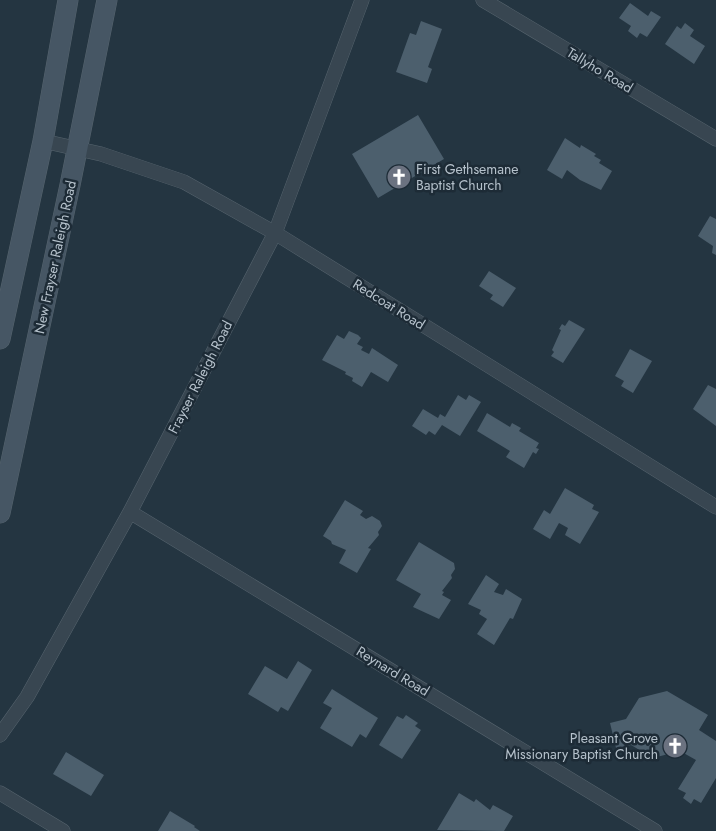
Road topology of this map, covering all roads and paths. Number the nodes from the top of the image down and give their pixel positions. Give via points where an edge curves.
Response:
1 (68, 0) edge
2 (107, 0) edge
3 (362, 0) edge
4 (484, 0) edge
5 (716, 140) edge
6 (43, 141) junction
7 (77, 148) junction
8 (275, 233) junction
9 (0, 339) edge
10 (716, 508) edge
11 (130, 512) junction
12 (0, 513) edge
13 (0, 735) edge
14 (0, 793) edge
15 (63, 831) edge
16 (655, 831) edge

1 - 6 main road
2 - 7 main road, New Frayser Raleigh Road
3 - 8 street, Frayser Raleigh Road
4 - 5 street, Tallyho Road
6 - 7 street, Redcoat Road
6 - 9 main road
7 - 8 street, Redcoat Road via 184,182
7 - 12 main road, New Frayser Raleigh Road
8 - 10 street, Redcoat Road
8 - 11 street, Frayser Raleigh Road
11 - 13 street, Frayser Raleigh Road via 27,697
11 - 16 street, Reynard Road
14 - 15 street

